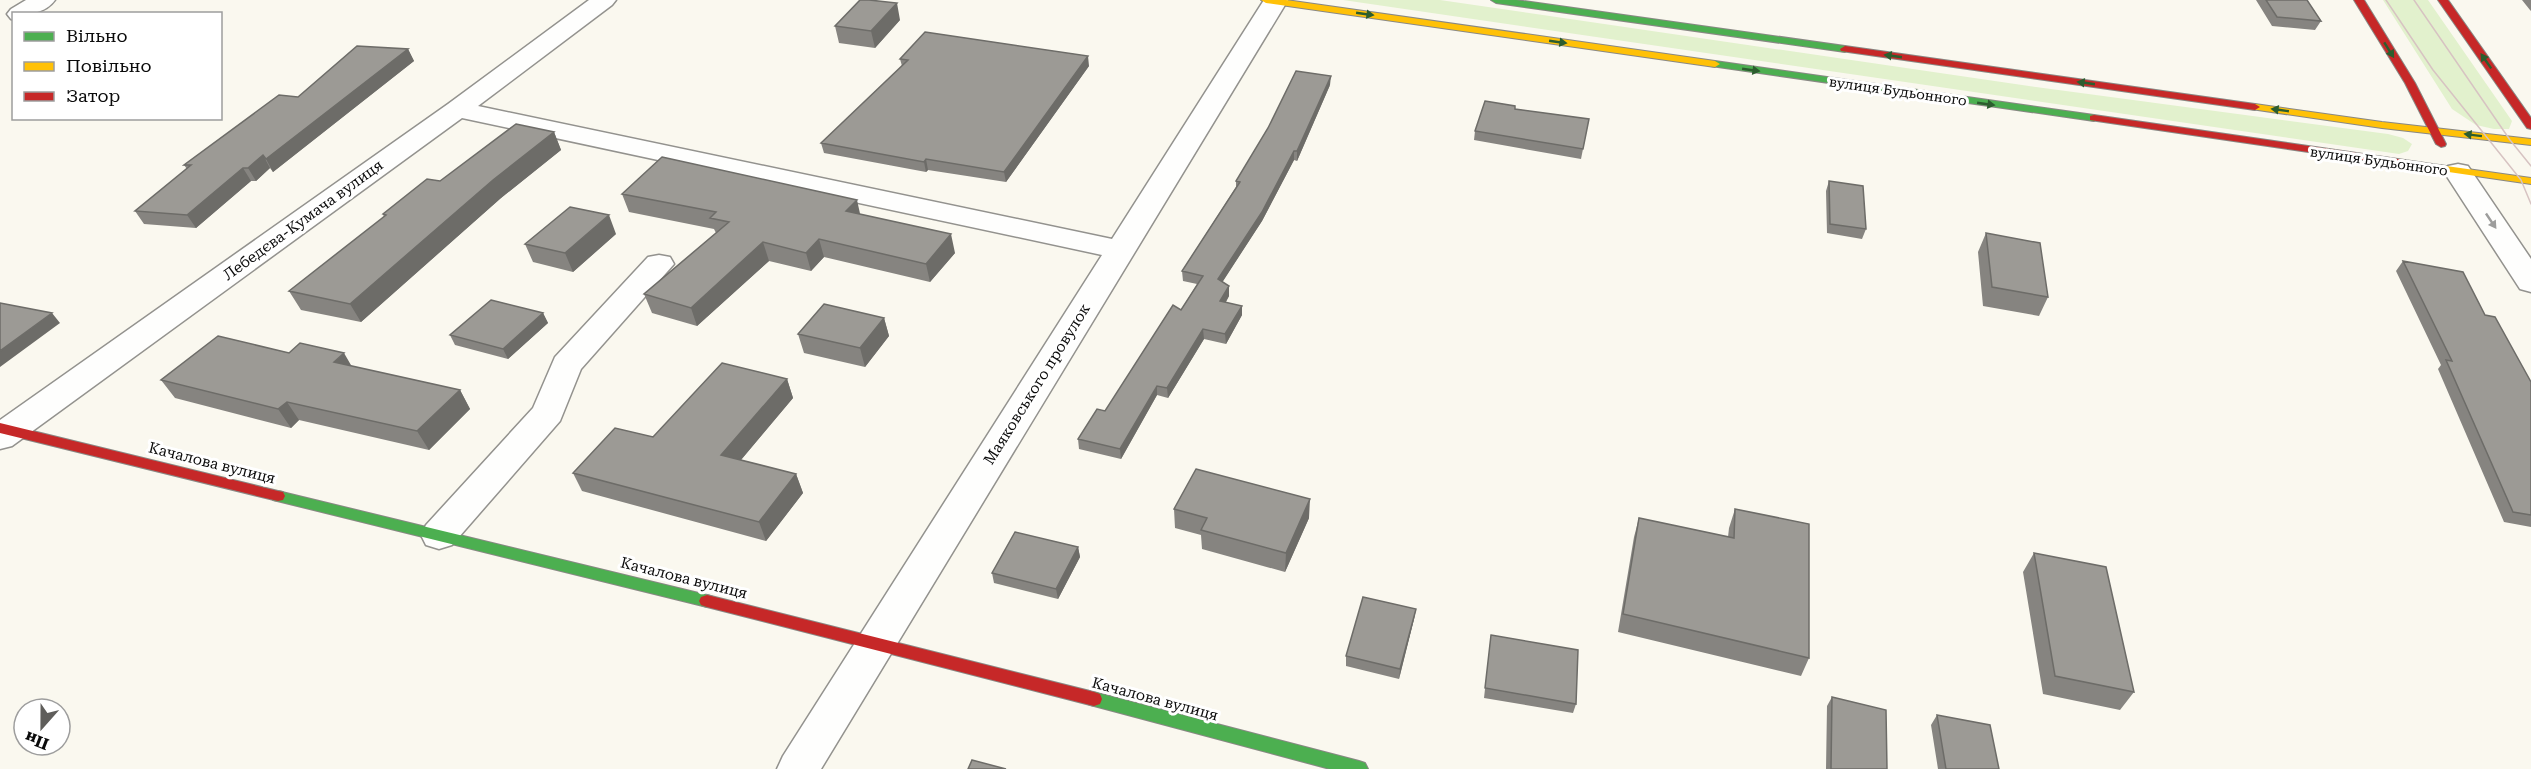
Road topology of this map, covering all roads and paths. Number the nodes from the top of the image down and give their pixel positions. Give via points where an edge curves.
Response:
1 (43, 0) edge
2 (604, 0) edge
3 (1272, 0) edge
4 (1496, 0) edge
5 (2359, 0) edge
6 (2443, 0) edge
7 (22, 12) edge
8 (457, 109) junction
9 (2531, 126) edge
10 (2433, 131) junction
11 (2531, 142) edge
12 (2458, 172) junction
13 (2531, 181) edge
14 (1121, 250) junction
15 (659, 264) dead end
16 (2531, 282) edge
17 (3, 432) edge
18 (439, 535) junction
19 (877, 642) junction
20 (798, 769) edge
21 (1359, 769) edge

1 - 7 street
2 - 8 street, Лебедєва-Кумача вулиця
3 -> 12 main road, вулиця Будьонного
3 - 14 street, Маяковського провулок
10 -> 4 main road
5 -> 10 main road via 2410,83
9 -> 6 main road
8 - 14 street
8 - 17 street, Лебедєва-Кумача вулиця
11 -> 10 main road
10 - 12 main road
12 - 13 main road, вулиця Будьонного
12 -> 16 street
14 - 19 street, Маяковського провулок
15 - 18 street via 566,365 548,413
17 - 18 main road, Качалова вулиця
18 - 19 main road, Качалова вулиця
19 - 20 street, Маяковського провулок
19 - 21 main road, Качалова вулиця

